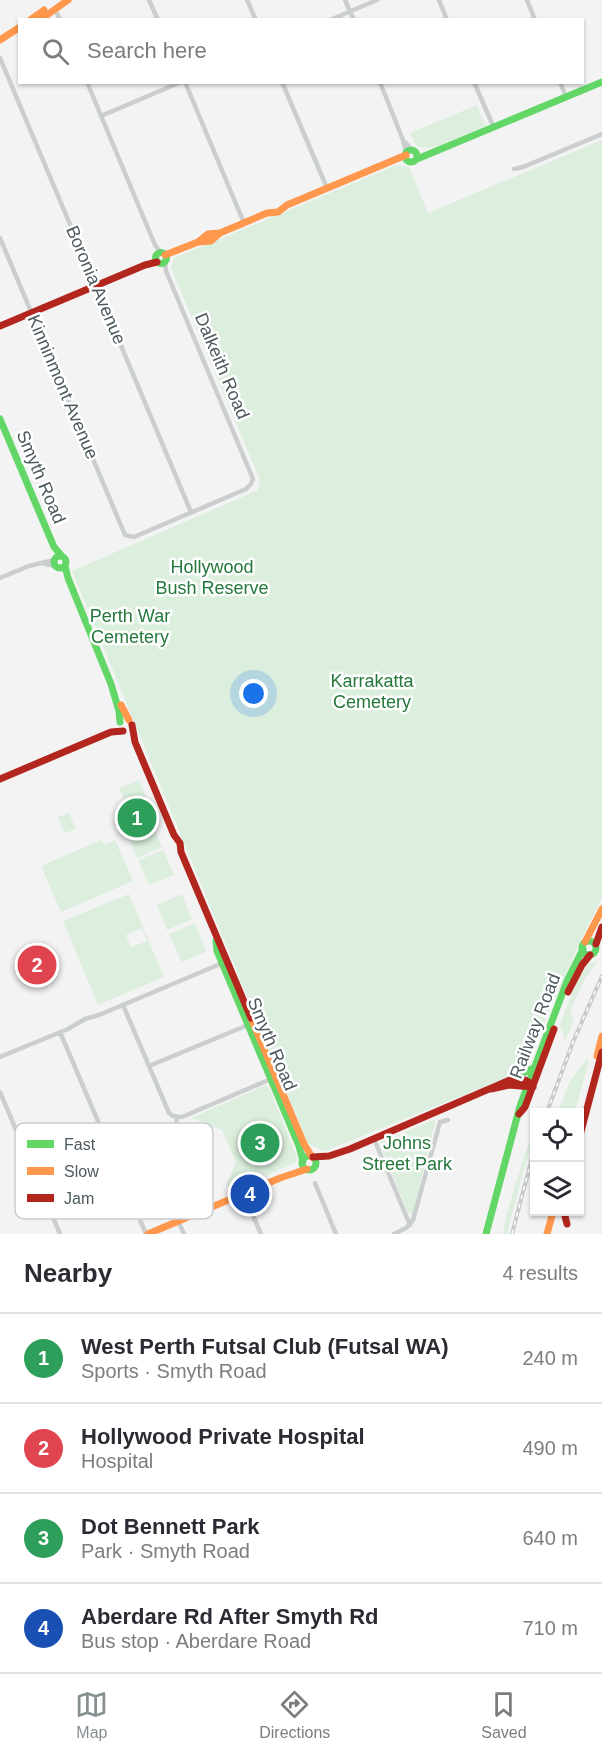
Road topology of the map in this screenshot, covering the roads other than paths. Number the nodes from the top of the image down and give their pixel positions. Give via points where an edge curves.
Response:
1 (68, 0) edge
2 (150, 0) edge
3 (247, 0) edge
4 (345, 0) edge
5 (377, 0) edge
6 (439, 0) edge
7 (527, 0) edge
8 (55, 3) edge
9 (350, 11) junction
10 (33, 18) edge
11 (42, 18) edge
12 (59, 18) edge
13 (157, 18) edge
14 (254, 18) edge
15 (334, 18) edge
16 (353, 18) edge
17 (446, 18) edge
18 (534, 18) edge
19 (18, 28) edge
20 (18, 35) edge
21 (0, 40) edge
22 (0, 47) edge
23 (0, 58) edge
24 (602, 82) edge
25 (88, 84) edge
26 (178, 84) edge
27 (184, 84) edge
28 (283, 84) edge
29 (381, 84) edge
30 (475, 84) edge
31 (562, 84) edge
32 (566, 97) junction
33 (101, 116) junction
34 (494, 128) junction
35 (602, 134) edge
36 (410, 155) junction
37 (514, 169) dead end
38 (327, 188) junction
39 (244, 223) junction
40 (0, 238) edge
41 (160, 258) junction
42 (96, 286) junction
43 (31, 313) junction
44 (0, 326) edge
45 (0, 418) edge
46 (4, 435) edge
47 (191, 512) junction
48 (59, 562) junction
49 (0, 578) edge
50 (111, 684) junction
51 (120, 723) junction
52 (130, 723) junction
53 (124, 731) junction
54 (111, 732) junction
55 (135, 742) junction
56 (0, 779) edge
57 (602, 909) edge
58 (602, 927) edge
59 (584, 946) junction
60 (598, 947) edge
61 (591, 955) junction
62 (602, 958) edge
63 (225, 962) junction
64 (123, 1005) junction
65 (250, 1024) junction
66 (60, 1032) junction
67 (602, 1036) edge
68 (602, 1052) edge
69 (0, 1057) edge
70 (149, 1066) junction
71 (535, 1067) junction
72 (273, 1078) junction
73 (510, 1080) junction
74 (530, 1085) junction
75 (491, 1089) junction
76 (0, 1092) edge
77 (582, 1108) edge
78 (584, 1117) edge
79 (177, 1118) junction
80 (448, 1120) dead end
81 (99, 1123) edge
82 (177, 1123) edge
83 (15, 1128) edge
84 (374, 1138) junction
85 (329, 1156) junction
86 (313, 1157) junction
87 (303, 1162) junction
88 (316, 1165) junction
89 (307, 1169) junction
90 (280, 1178) junction
91 (315, 1183) dead end
92 (213, 1206) edge
93 (254, 1216) dead end
94 (552, 1216) edge
95 (557, 1216) edge
96 (565, 1216) edge
97 (54, 1219) edge
98 (141, 1219) edge
99 (183, 1219) edge
100 (178, 1221) junction
101 (567, 1224) dead end
102 (410, 1225) junction
103 (60, 1234) edge
104 (147, 1234) edge
105 (184, 1234) edge
106 (261, 1234) edge
107 (336, 1234) edge
108 (394, 1234) edge
109 (486, 1234) edge
110 (547, 1234) edge
111 (552, 1234) edge

1 - 8 main road
2 - 13 street
3 - 14 street
4 - 9 street
5 - 9 street
6 - 17 street
7 - 18 street
8 - 10 main road
8 - 11 main road
8 - 12 street
9 - 15 street
9 - 16 street
19 - 21 main road
20 - 22 main road
23 - 42 street, Boronia Avenue
24 - 32 main road
25 - 33 street
26 - 33 street
27 - 39 street
28 - 38 street
29 - 36 street
30 - 34 street
31 - 32 street
32 - 34 main road
33 - 41 street
34 - 36 main road via 432,152
35 - 37 street
36 - 38 main road
38 - 39 main road via 278,212
39 - 41 main road via 211,241 198,242
40 - 43 street, Kinninmont Avenue
41 - 42 main road
41 - 47 street, Dalkeith Road via 253,479 246,489
42 - 43 main road
42 - 47 street, Boronia Avenue
43 - 44 main road
43 - 47 street, Kinninmont Avenue via 125,536 134,537
45 - 46 main road, Smyth Road
46 - 48 main road, Smyth Road
48 - 49 street via 29,566
48 - 50 main road, Smyth Road
50 - 51 main road, Smyth Road
50 - 52 main road, Smyth Road
51 - 52 main road
51 - 53 main road
51 - 54 main road
52 - 53 main road via 130,730
52 - 55 main road, Smyth Road
53 - 54 main road
53 - 55 main road, Smyth Road
54 - 56 main road
55 - 63 main road, Smyth Road via 180,843
57 - 59 main road, Railway Road
58 - 60 main road
59 - 60 main road via 591,940
59 - 61 main road via 585,953
59 - 71 main road, Railway Road
60 - 61 main road
61 - 62 main road
61 - 74 main road, Railway Road via 564,1001
63 - 64 street
63 - 65 main road, Smyth Road
64 - 66 street
64 - 70 street
65 - 70 street
65 - 72 main road, Smyth Road
66 - 69 street
66 - 81 street
67 - 77 main road
68 - 78 main road
70 - 79 street via 170,1113
71 - 73 main road
71 - 74 main road, Railway Road
72 - 79 street
72 - 86 main road, Smyth Road
72 - 87 main road, Smyth Road
73 - 74 main road via 524,1078
73 - 75 main road
74 - 75 main road
74 - 109 main road, Railway Road via 506,1155
75 - 84 main road
76 - 83 street
79 - 82 street
80 - 102 street via 440,1122
84 - 85 main road
84 - 102 street
85 - 86 main road
85 - 88 main road
86 - 87 main road via 308,1156
86 - 88 main road
87 - 89 main road
87 - 90 main road
88 - 89 main road
89 - 90 main road
90 - 92 main road
91 - 107 street
93 - 106 street
94 - 110 main road
95 - 111 main road
96 - 101 main road
97 - 103 street
98 - 104 street
99 - 100 main road
100 - 104 main road
100 - 105 street
102 - 108 street

